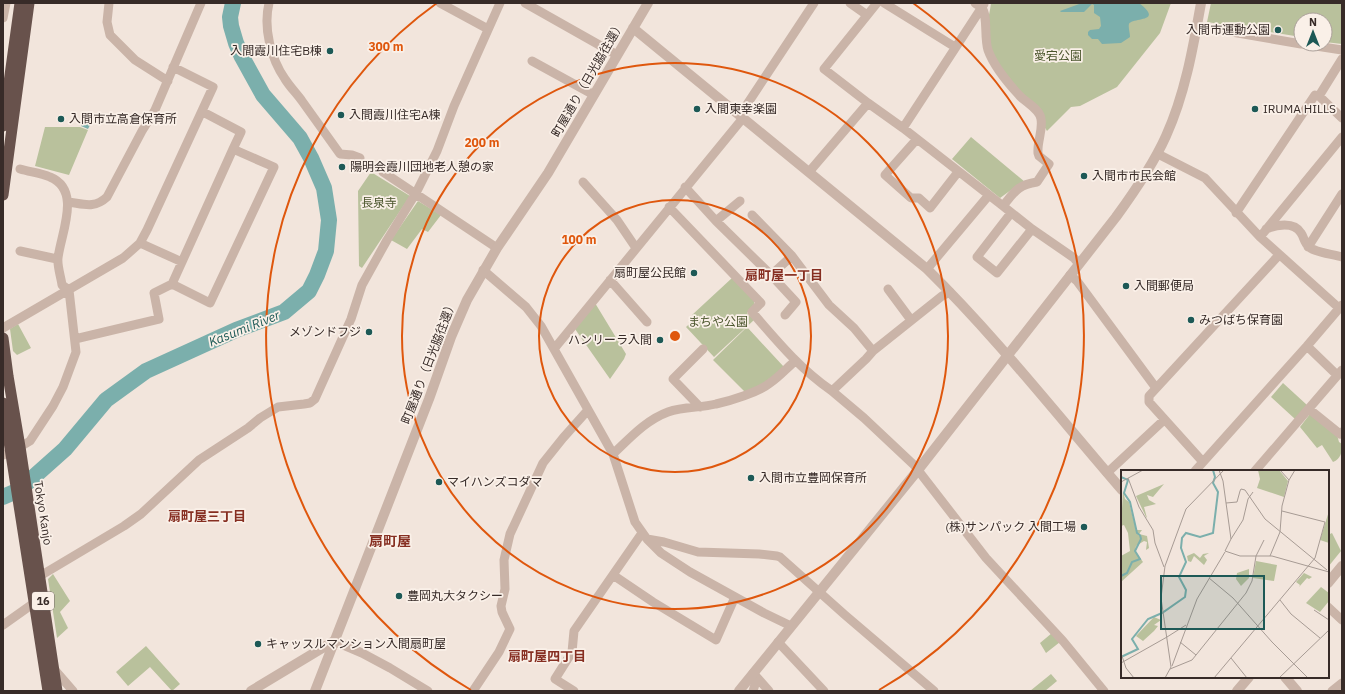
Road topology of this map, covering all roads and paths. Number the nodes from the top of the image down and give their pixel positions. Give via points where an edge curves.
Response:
1 (6, 3) edge
2 (20, 3) edge
3 (29, 3) edge
4 (110, 3) edge
5 (201, 3) edge
6 (269, 3) edge
7 (440, 3) edge
8 (500, 3) edge
9 (525, 3) edge
10 (648, 3) edge
11 (814, 3) edge
12 (850, 3) edge
13 (877, 3) edge
14 (884, 3) edge
15 (1201, 3) edge
16 (980, 5) edge
17 (867, 15) junction
18 (3, 18) edge
19 (1197, 26) junction
20 (488, 28) junction
21 (633, 28) junction
22 (1293, 42) edge
23 (955, 47) junction
24 (617, 55) junction
25 (1342, 59) edge
26 (532, 61) dead end
27 (173, 67) junction
28 (168, 81) junction
29 (594, 95) junction
30 (1319, 96) junction
31 (868, 103) junction
32 (203, 112) junction
33 (742, 116) junction
34 (1342, 118) edge
35 (3, 126) edge
36 (903, 128) junction
37 (1342, 137) edge
38 (917, 139) junction
39 (233, 149) junction
40 (1158, 154) junction
41 (360, 158) dead end
42 (20, 170) dead end
43 (383, 172) dead end
44 (808, 172) junction
45 (958, 172) junction
46 (583, 182) dead end
47 (685, 187) junction
48 (416, 193) junction
49 (1342, 194) edge
50 (3, 195) edge
51 (989, 195) junction
52 (740, 201) dead end
53 (68, 202) junction
54 (1003, 206) junction
55 (669, 207) junction
56 (1011, 213) junction
57 (1236, 213) junction
58 (752, 215) dead end
59 (716, 221) junction
60 (1032, 229) junction
61 (1266, 229) junction
62 (1260, 237) junction
63 (140, 243) junction
64 (1308, 247) junction
65 (497, 248) junction
66 (636, 248) junction
67 (20, 251) dead end
68 (1279, 255) junction
69 (792, 256) junction
70 (1342, 257) edge
71 (58, 259) junction
72 (182, 262) junction
73 (1079, 264) junction
74 (927, 269) junction
75 (483, 270) junction
76 (771, 275) junction
77 (1070, 275) junction
78 (610, 280) junction
79 (172, 284) junction
80 (888, 289) dead end
81 (70, 290) junction
82 (950, 292) junction
83 (1340, 306) edge
84 (785, 315) dead end
85 (912, 320) junction
86 (647, 322) dead end
87 (3, 328) edge
88 (3, 338) edge
89 (75, 339) junction
90 (1307, 346) junction
91 (554, 349) junction
92 (703, 349) dead end
93 (873, 351) junction
94 (1007, 354) junction
95 (795, 360) junction
96 (1340, 372) edge
97 (1156, 388) junction
98 (832, 391) junction
99 (3, 403) edge
100 (700, 407) junction
101 (1309, 409) junction
102 (588, 410) junction
103 (1164, 420) junction
104 (1342, 432) edge
105 (11, 451) edge
106 (613, 454) junction
107 (1202, 462) junction
108 (918, 470) junction
109 (1196, 470) edge
110 (1256, 470) edge
111 (1107, 473) junction
112 (1121, 489) edge
113 (25, 513) junction
114 (644, 536) junction
115 (1342, 566) edge
116 (613, 575) junction
117 (40, 576) junction
118 (1329, 582) edge
119 (819, 591) junction
120 (735, 597) junction
121 (34, 603) junction
122 (1329, 609) edge
123 (1342, 620) edge
124 (3, 625) edge
125 (791, 626) junction
126 (334, 641) junction
127 (778, 642) junction
128 (53, 668) junction
129 (755, 675) junction
130 (1248, 678) edge
131 (1286, 678) edge
132 (1342, 683) edge
133 (48, 691) edge
134 (57, 691) edge
135 (73, 691) edge
136 (251, 691) edge
137 (315, 691) edge
138 (428, 691) edge
139 (473, 691) edge
140 (574, 691) edge
141 (739, 691) edge
142 (753, 691) edge
143 (769, 691) edge
144 (824, 691) edge
145 (934, 691) edge
146 (1104, 691) edge
147 (1237, 691) edge
148 (1297, 691) edge
149 (1332, 691) edge

1 - 18 street
2 - 35 highway
3 - 50 highway
4 - 28 street via 107,22 110,35 135,60
5 - 27 street
6 - 41 street via 267,24 270,46 285,79 340,154
7 - 20 street
8 - 20 street
9 - 24 street
10 - 21 street, 町屋通り（日光脇往還）
11 - 33 street
12 - 17 street
13 - 17 street
14 - 23 street
15 - 19 street
16 - 23 street
16 - 54 street via 985,14 985,37 991,58 1019,96 1041,118 1038,153 1049,164 1037,182 1017,188
17 - 31 street via 824,69
19 - 22 street
19 - 40 street via 1189,69 1169,130
20 - 48 street via 437,151
21 - 24 street, 町屋通り（日光脇往還）
21 - 33 street
23 - 36 street
24 - 29 street, 町屋通り（日光脇往還）
25 - 30 street
26 - 29 street
27 - 28 street
27 - 32 street via 213,87
28 - 53 street via 107,197 100,204
29 - 65 street, 町屋通り（日光脇往還） via 539,186
30 - 34 street
30 - 57 street via 1315,95
31 - 36 street
31 - 44 street
32 - 39 street via 241,132
32 - 63 street
33 - 44 street
33 - 47 street
36 - 38 street
37 - 61 street
38 - 45 street
38 - 45 street via 886,175 911,198 918,198 930,208
39 - 72 street
39 - 79 street via 274,168 210,303
40 - 57 street via 1205,178
40 - 73 street via 1139,185
42 - 53 street via 52,178 64,187
43 - 48 street
44 - 74 street
45 - 51 street
46 - 66 street via 617,220
47 - 55 street
47 - 59 street
48 - 65 street
48 - 117 street via 366,277 351,319 315,399 310,403 278,407 260,418 198,460 130,522
49 - 64 street
51 - 54 street
51 - 74 street
52 - 59 street
53 - 71 street
54 - 56 street
55 - 66 street
55 - 95 street via 761,303 752,312
56 - 60 street
56 - 60 street via 977,256 997,273
57 - 62 street
58 - 69 street
59 - 76 street
60 - 73 street
61 - 62 street
61 - 64 street via 1282,225 1293,227 1301,232
62 - 68 street
63 - 72 street
63 - 81 street via 123,258
64 - 70 street
65 - 75 street, 町屋通り（日光脇往還）
66 - 78 street
67 - 71 street
68 - 83 street
68 - 97 street
69 - 76 street
69 - 93 street via 829,305 854,328
71 - 81 street via 62,285
72 - 79 street
73 - 77 street
74 - 82 street
75 - 91 street via 526,307
75 - 126 street, 町屋通り（日光脇往還） via 456,325
76 - 84 street via 796,302
77 - 94 street
77 - 97 street
78 - 86 street
78 - 91 street
79 - 89 street via 154,293 159,319
80 - 85 street
81 - 87 street
81 - 89 street
82 - 85 street
82 - 94 street
83 - 90 street
85 - 93 street
88 - 105 highway, Tokyo Kanjo / 16 via 8,376
89 - 105 street via 76,352 53,406 30,441
90 - 96 street
90 - 107 street
91 - 102 street
92 - 100 street via 673,379
93 - 98 street
94 - 108 street
94 - 111 street
95 - 98 street via 812,377
95 - 100 street via 764,387 726,402
96 - 101 street
97 - 103 street via 1149,396 1149,402
98 - 108 street
99 - 105 highway, Tokyo Kanjo / 16
100 - 106 street via 677,409 659,416 638,430
101 - 104 street via 1340,434
101 - 110 street
102 - 106 street
102 - 139 street via 543,463 510,534 504,560 505,589 501,606 510,629 500,652
103 - 107 street
103 - 111 street
105 - 113 highway, Tokyo Kanjo / 16 via 18,466
106 - 114 street via 635,522
107 - 109 street
108 - 119 street
108 - 146 street via 986,558 1063,641
111 - 112 street
113 - 117 highway, Tokyo Kanjo / 16
113 - 121 highway, Tokyo Kanjo / 16
114 - 116 street
114 - 119 street via 698,552 777,556
114 - 120 street via 661,553
115 - 118 street
116 - 120 street via 659,607 716,640
116 - 140 street via 574,631 572,652 555,679
117 - 128 highway, Tokyo Kanjo / 16
119 - 125 street
119 - 145 street
120 - 125 street
121 - 124 street
121 - 133 highway, Tokyo Kanjo / 16
122 - 123 street
125 - 127 street
126 - 136 street
126 - 137 street, 町屋通り（日光脇往還）
126 - 138 street via 362,653
127 - 129 street
127 - 144 street
128 - 134 highway, Tokyo Kanjo / 16
128 - 135 street
129 - 141 street
129 - 142 street
129 - 143 street
130 - 147 street
131 - 148 street
132 - 149 street

